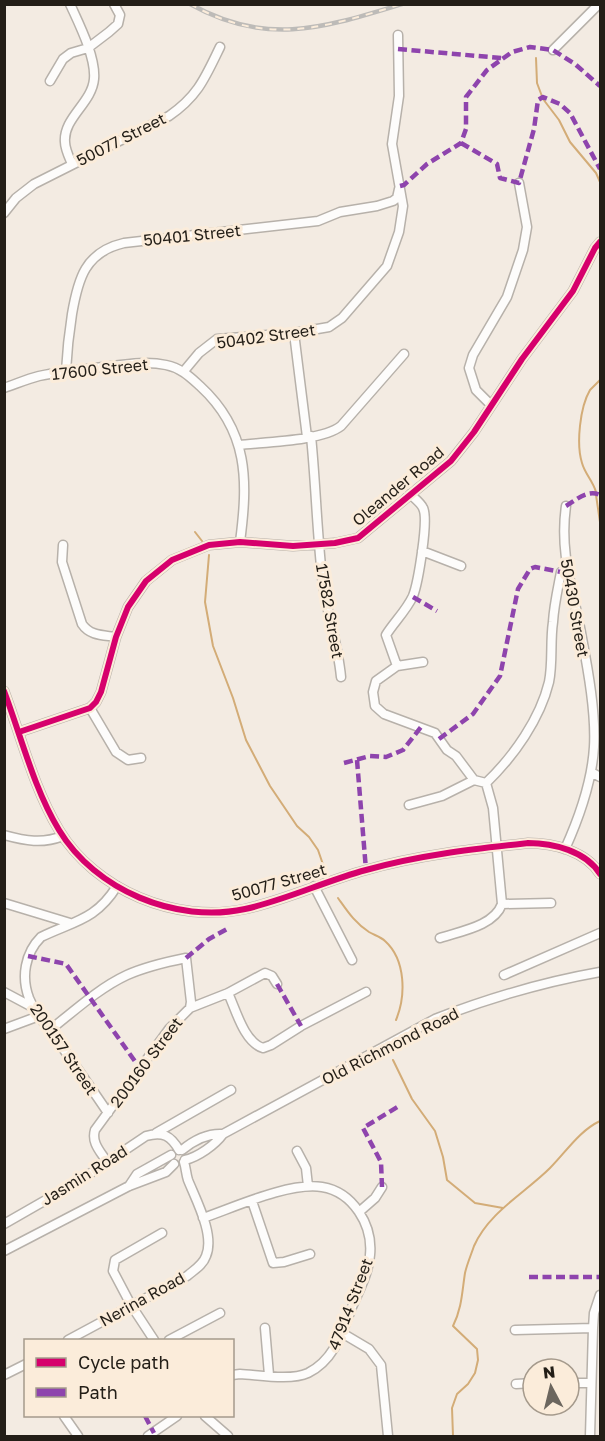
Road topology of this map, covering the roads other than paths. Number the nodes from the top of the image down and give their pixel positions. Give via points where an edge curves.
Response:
1 (70, 4) edge
2 (114, 4) edge
3 (599, 4) edge
4 (398, 35) dead end
5 (220, 47) dead end
6 (88, 48) junction
7 (553, 50) dead end
8 (50, 81) dead end
9 (72, 164) junction
10 (519, 183) dead end
11 (400, 186) junction
12 (4, 213) edge
13 (600, 242) edge
14 (294, 333) junction
15 (404, 354) dead end
16 (66, 371) junction
17 (184, 371) junction
18 (4, 388) edge
19 (491, 405) junction
20 (309, 437) junction
21 (239, 445) junction
22 (410, 494) junction
23 (566, 506) dead end
24 (240, 542) junction
25 (63, 545) dead end
26 (319, 545) junction
27 (422, 551) junction
28 (461, 566) dead end
29 (564, 572) junction
30 (116, 637) junction
31 (423, 662) dead end
32 (397, 666) junction
33 (340, 677) dead end
34 (4, 691) edge
35 (90, 708) junction
36 (19, 732) junction
37 (141, 758) dead end
38 (591, 772) junction
39 (600, 777) edge
40 (474, 780) junction
41 (486, 783) junction
42 (409, 805) dead end
43 (4, 835) edge
44 (63, 836) junction
45 (498, 846) junction
46 (565, 849) junction
47 (600, 874) edge
48 (117, 886) junction
49 (314, 886) junction
50 (4, 903) edge
51 (550, 903) dead end
52 (502, 904) junction
53 (70, 923) junction
54 (600, 933) edge
55 (440, 938) dead end
56 (352, 960) dead end
57 (600, 972) edge
58 (504, 975) dead end
59 (277, 984) dead end
60 (4, 992) edge
61 (366, 992) dead end
62 (228, 993) junction
63 (190, 1008) junction
64 (37, 1012) junction
65 (4, 1029) edge
66 (50, 1030) junction
67 (231, 1090) dead end
68 (108, 1113) junction
69 (156, 1133) junction
70 (224, 1134) junction
71 (297, 1151) dead end
72 (178, 1157) junction
73 (107, 1162) junction
74 (129, 1186) junction
75 (308, 1186) junction
76 (382, 1187) dead end
77 (252, 1201) junction
78 (359, 1212) junction
79 (203, 1218) junction
80 (4, 1224) edge
81 (162, 1233) dead end
82 (4, 1251) edge
83 (310, 1254) dead end
84 (600, 1295) edge
85 (131, 1305) junction
86 (220, 1313) dead end
87 (265, 1328) dead end
88 (593, 1328) junction
89 (515, 1329) dead end
90 (342, 1333) junction
91 (72, 1339) edge
92 (153, 1339) edge
93 (173, 1339) edge
94 (24, 1365) edge
95 (4, 1375) edge
96 (234, 1376) edge
97 (269, 1376) junction
98 (581, 1383) edge
99 (591, 1383) junction
100 (516, 1384) dead end
101 (521, 1384) edge
102 (65, 1417) edge
103 (176, 1417) edge
104 (206, 1417) edge
105 (153, 1435) edge
106 (78, 1437) edge
107 (228, 1437) edge
108 (388, 1437) edge
109 (590, 1437) edge

1 - 6 street
2 - 6 street via 120,15 118,24
3 - 7 street
4 - 11 street, 50402 Street via 399,96 392,144
5 - 9 street, 50077 Street via 197,91 181,107
6 - 8 street via 63,59
6 - 9 street via 94,78 87,99 65,134
9 - 12 street, 50077 Street via 24,191
10 - 19 street via 527,227 523,250 507,297 469,368 476,390
11 - 14 street, 50402 Street via 403,206 399,232 387,266 338,321 318,330
11 - 16 street, 50401 Street via 393,201 340,212 318,221 124,243 100,252 77,285
13 - 19 street, Oleander Road via 573,291
14 - 17 street, 50402 Street via 217,339
14 - 20 street, 17582 Street
15 - 20 street via 341,426 330,433
16 - 17 street, 17600 Street via 147,363
16 - 18 street, 17600 Street
17 - 21 street, 17600 Street via 215,400
19 - 22 street, Oleander Road via 451,461
20 - 21 street
20 - 26 street, 17582 Street
21 - 24 street, 17600 Street via 245,484
22 - 26 street, Oleander Road via 358,538
22 - 27 street via 423,508
23 - 29 street, 50430 Street
24 - 26 street, Oleander Road
24 - 30 street, Oleander Road via 209,545 172,560 139,590
25 - 30 street via 61,557 82,624 93,634
26 - 33 street, 17582 Street
27 - 28 street
27 - 32 street via 413,597 386,635
29 - 38 street, 50430 Street via 582,636 592,705
29 - 41 street via 552,624 552,663 545,694 528,730
30 - 35 street, Oleander Road via 101,692
31 - 32 street
32 - 40 street via 376,681 373,698 378,711 435,733
34 - 36 street, 50077 Street
35 - 36 street
35 - 37 street via 116,752 128,760
36 - 44 street, 50077 Street via 43,801
38 - 39 street
38 - 46 street, 50430 Street
40 - 41 street
40 - 42 street via 442,796
41 - 45 street via 494,808
43 - 44 street via 40,842
44 - 48 street, 50077 Street via 89,867
45 - 46 street, 50077 Street via 544,843
45 - 49 street, 50077 Street via 400,861
45 - 52 street
46 - 47 street, 50077 Street via 582,856
48 - 49 street, 50077 Street via 163,906 210,912 243,909
48 - 53 street, 200157 Street via 97,911
49 - 56 street
50 - 53 street
51 - 52 street
52 - 55 street via 492,919
53 - 64 street, 200157 Street via 41,937 28,956 26,986
54 - 58 street
57 - 70 street, Old Richmond Road via 532,986 435,1019
59 - 62 street via 265,973
60 - 64 street
61 - 62 street via 263,1048 244,1029
62 - 63 street
63 - 66 street, 200160 Street via 186,958 127,975
63 - 68 street, 200160 Street via 169,1029
64 - 65 street
64 - 66 street, 200157 Street
66 - 68 street, 200157 Street
67 - 69 street, Jasmin Road
68 - 73 street, 200160 Street via 93,1136
69 - 72 street via 173,1140
69 - 73 street, Jasmin Road
70 - 72 street, Old Richmond Road via 203,1152
70 - 72 street, Old Richmond Road via 195,1141
71 - 75 street via 306,1168
72 - 74 street, Old Richmond Road via 137,1174
72 - 74 street, Old Richmond Road via 166,1172
72 - 79 street
73 - 80 street, Jasmin Road
74 - 82 street, Old Richmond Road
75 - 77 street, 47914 Street
75 - 78 street, 47914 Street via 341,1194
76 - 78 street
77 - 79 street, 47914 Street
77 - 83 street via 273,1263
78 - 90 street, 47914 Street via 368,1230 370,1257
79 - 85 street, Nerina Road via 208,1249 203,1263 187,1276
81 - 85 street via 115,1260 113,1271
84 - 88 street
85 - 91 street, Nerina Road
85 - 92 street
86 - 93 street
87 - 97 street
88 - 89 street
88 - 99 street
90 - 97 street, 47914 Street via 330,1357 305,1374
90 - 108 street via 369,1349 381,1365
94 - 95 street
96 - 97 street, 47914 Street
98 - 99 street
99 - 109 street
100 - 101 street
102 - 106 street
103 - 105 street
104 - 107 street

